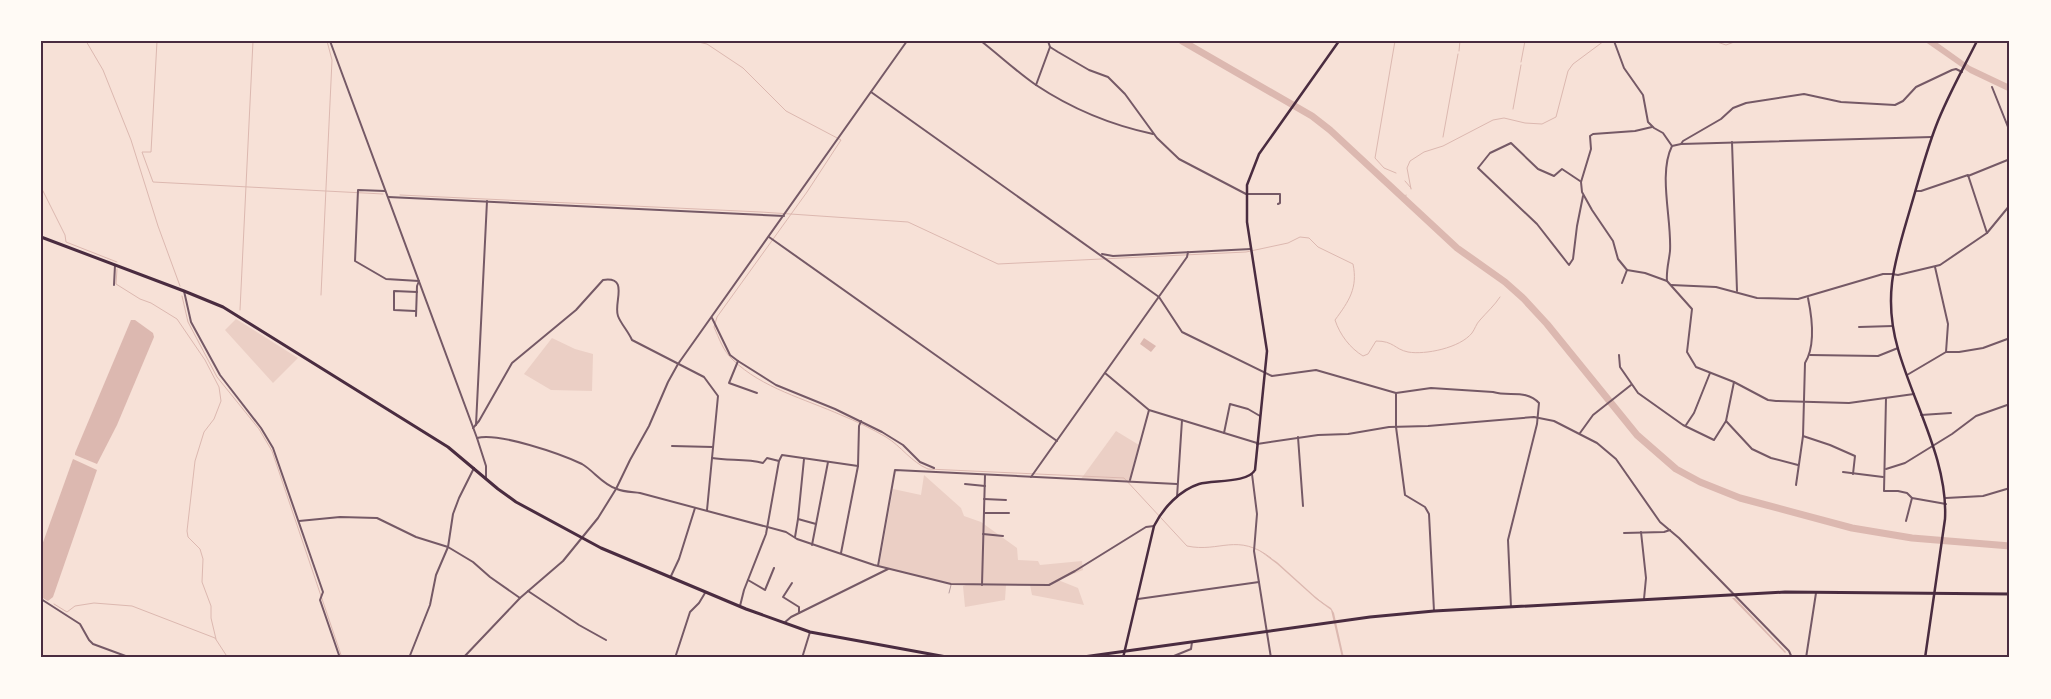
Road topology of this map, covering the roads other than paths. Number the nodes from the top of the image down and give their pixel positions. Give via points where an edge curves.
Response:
1 (330, 41) edge
2 (907, 41) edge
3 (981, 41) edge
4 (1048, 41) edge
5 (1339, 41) edge
6 (1614, 41) edge
7 (1977, 41) edge
8 (1050, 47) junction
9 (1962, 71) junction
10 (1036, 85) junction
11 (1992, 87) dead end
12 (871, 92) junction
13 (1652, 127) junction
14 (2010, 132) edge
15 (1153, 134) junction
16 (1932, 137) junction
17 (1732, 142) junction
18 (1681, 144) junction
19 (1672, 146) junction
20 (2010, 160) edge
21 (1968, 176) junction
22 (1581, 182) junction
23 (385, 191) junction
24 (1916, 191) junction
25 (1246, 194) junction
26 (1583, 196) junction
27 (388, 197) junction
28 (487, 201) junction
29 (1278, 204) dead end
30 (2010, 205) edge
31 (784, 216) junction
32 (1987, 233) junction
33 (768, 237) junction
34 (42, 239) edge
35 (1251, 249) junction
36 (1188, 252) junction
37 (1101, 254) junction
38 (115, 265) junction
39 (1935, 267) junction
40 (1627, 270) junction
41 (1892, 274) junction
42 (419, 281) junction
43 (1668, 282) junction
44 (1622, 283) dead end
45 (114, 285) dead end
46 (1671, 285) junction
47 (184, 291) junction
48 (1737, 291) junction
49 (417, 292) junction
50 (1159, 297) junction
51 (1808, 298) junction
52 (416, 311) junction
53 (416, 316) dead end
54 (712, 318) junction
55 (1893, 326) junction
56 (1859, 327) dead end
57 (2010, 338) edge
58 (1898, 348) junction
59 (1946, 352) junction
60 (1620, 355) dead end
61 (1810, 355) junction
62 (738, 361) junction
63 (678, 364) junction
64 (1105, 373) junction
65 (1710, 373) junction
66 (1266, 374) junction
67 (1907, 375) junction
68 (1734, 382) junction
69 (1631, 385) junction
70 (757, 393) dead end
71 (1396, 393) junction
72 (1914, 394) junction
73 (1886, 398) junction
74 (1803, 403) junction
75 (2010, 404) edge
76 (1148, 410) junction
77 (1951, 413) dead end
78 (1921, 415) junction
79 (1260, 416) junction
80 (1539, 417) junction
81 (1182, 420) junction
82 (861, 421) junction
83 (1726, 421) junction
84 (476, 425) junction
85 (1686, 426) junction
86 (1396, 427) junction
87 (473, 428) junction
88 (1224, 432) junction
89 (1580, 433) junction
90 (1803, 436) junction
91 (1298, 437) junction
92 (477, 438) junction
93 (1057, 441) junction
94 (1257, 443) junction
95 (672, 446) dead end
96 (713, 447) junction
97 (1932, 447) junction
98 (712, 458) junction
99 (804, 459) junction
100 (779, 461) junction
101 (828, 462) junction
102 (1798, 465) junction
103 (858, 466) junction
104 (474, 468) junction
105 (934, 468) dead end
106 (1886, 469) junction
107 (1843, 472) dead end
108 (1252, 474) junction
109 (1853, 474) junction
110 (985, 475) junction
111 (1031, 477) junction
112 (1884, 478) junction
113 (486, 479) junction
114 (1130, 481) junction
115 (965, 484) dead end
116 (1177, 484) junction
117 (1796, 485) dead end
118 (985, 486) junction
119 (2010, 488) edge
120 (616, 489) junction
121 (1177, 498) junction
122 (1912, 498) junction
123 (1946, 498) junction
124 (984, 499) junction
125 (1006, 500) dead end
126 (1946, 504) junction
127 (1303, 506) dead end
128 (695, 508) junction
129 (708, 510) junction
130 (984, 512) junction
131 (1008, 513) dead end
132 (798, 519) junction
133 (298, 521) junction
134 (1906, 521) dead end
135 (816, 524) junction
136 (1154, 526) junction
137 (767, 527) junction
138 (1670, 530) junction
139 (1676, 530) dead end
140 (1641, 532) junction
141 (1673, 532) junction
142 (1624, 533) dead end
143 (983, 534) junction
144 (1003, 536) dead end
145 (795, 538) junction
146 (582, 539) junction
147 (812, 545) junction
148 (448, 547) junction
149 (841, 553) junction
150 (878, 566) junction
151 (774, 568) dead end
152 (888, 569) junction
153 (671, 578) junction
154 (748, 580) junction
155 (1259, 582) junction
156 (792, 583) dead end
157 (951, 584) junction
158 (982, 585) junction
159 (528, 590) junction
160 (1816, 591) junction
161 (705, 592) junction
162 (949, 594) dead end
163 (1933, 594) junction
164 (2010, 594) edge
165 (1735, 595) junction
166 (520, 598) junction
167 (41, 599) edge
168 (1136, 600) junction
169 (1644, 600) junction
170 (740, 606) junction
171 (1511, 606) junction
172 (1434, 611) junction
173 (799, 613) junction
174 (784, 624) junction
175 (1266, 631) junction
176 (810, 632) junction
177 (606, 640) dead end
178 (1192, 642) junction
179 (1125, 652) junction
180 (931, 656) edge
181 (131, 658) edge
182 (340, 658) edge
183 (408, 658) edge
184 (463, 658) edge
185 (675, 658) edge
186 (802, 658) edge
187 (952, 658) edge
188 (1076, 658) edge
189 (1123, 658) edge
190 (1169, 658) edge
191 (1270, 658) edge
192 (1792, 658) edge
193 (1806, 658) edge
194 (1925, 658) edge

1 - 23 street
2 - 12 street
3 - 10 street
4 - 8 street
5 - 25 main road via 1259,154
6 - 13 street via 1624,68 1643,95
7 - 9 main road
8 - 10 street
8 - 15 street via 1089,70 1108,77 1125,94
9 - 16 main road
9 - 18 street via 1952,70 1916,87 1903,101 1891,106 1841,102 1804,94 1746,103 1733,108
10 - 15 street via 1090,115
11 - 14 street
12 - 31 street
12 - 37 street
13 - 19 street via 1663,133
13 - 22 street via 1590,136 1591,150
15 - 25 street via 1179,159
16 - 17 street
16 - 24 main road
17 - 18 street
17 - 48 street
18 - 19 street
19 - 43 street via 1668,155 1666,186 1670,250
20 - 21 street
21 - 24 street
21 - 32 street
22 - 26 street
22 - 26 street via 1562,169 1554,176 1538,169 1511,143 1490,153 1478,168 1537,224 1569,265 1573,259
23 - 27 street
23 - 42 street via 358,190 355,261 386,279
24 - 41 main road
25 - 29 street via 1280,194
25 - 35 main road
26 - 40 street via 1613,241 1618,259
27 - 28 street
27 - 42 street
28 - 31 street
28 - 84 street
30 - 32 street
31 - 33 street
32 - 39 street
33 - 54 street
33 - 93 street
34 - 38 highway
35 - 36 street
35 - 66 main road via 1266,346
36 - 37 street
36 - 50 street
37 - 50 street
38 - 45 street
38 - 47 highway
39 - 41 street
39 - 59 street via 1948,324
40 - 43 street
40 - 44 street
41 - 51 street
41 - 55 main road via 1890,304
42 - 49 street
42 - 87 street
43 - 46 street
46 - 48 street
46 - 65 street via 1692,309 1686,352 1696,367
47 - 104 highway via 236,314 448,447
47 - 133 street via 190,320 220,375 273,448
48 - 51 street via 1763,298
49 - 52 street
49 - 52 street via 394,291 394,310
50 - 64 street
50 - 66 street via 1182,332
51 - 61 street via 1812,324
52 - 53 street
54 - 62 street via 730,355
54 - 63 street
55 - 56 street
55 - 58 main road
57 - 59 street via 1983,348
58 - 61 street via 1878,356
58 - 67 main road
59 - 67 street
60 - 69 street via 1620,367
61 - 74 street via 1805,363
62 - 70 street via 729,383
62 - 82 street via 776,385
63 - 84 street via 632,340 617,314 619,288 613,281 603,280 576,310 512,363
63 - 96 street via 704,378 718,396
63 - 120 street
64 - 76 street
64 - 93 street
65 - 68 street
65 - 85 street
66 - 71 street via 1316,370
66 - 79 main road
67 - 72 main road
68 - 74 street via 1768,400
68 - 83 street
69 - 85 street via 1659,409
69 - 89 street via 1593,415
71 - 80 street via 1431,388 1529,395 1540,403
71 - 86 street
72 - 73 street
72 - 78 main road
73 - 74 street via 1849,403
73 - 106 street
74 - 90 street
75 - 97 street via 1976,416
76 - 81 street
76 - 114 street
77 - 78 street
78 - 97 main road
79 - 88 street via 1230,404
79 - 94 main road
80 - 86 street
80 - 89 street
80 - 171 street via 1508,540
81 - 88 street
81 - 116 street
82 - 103 street
82 - 105 street via 893,438 923,464
83 - 85 street via 1714,440
83 - 102 street via 1752,449
84 - 87 street
86 - 91 street
86 - 172 street via 1405,495 1425,507 1429,514
87 - 92 street
88 - 94 street
89 - 138 street via 1616,459
90 - 102 street
90 - 109 street via 1855,456
91 - 94 street
91 - 127 street
92 - 113 street via 486,466
92 - 120 street via 508,440 558,453
93 - 111 street
94 - 108 main road
95 - 96 street
96 - 98 street
97 - 106 street via 1905,463
97 - 123 main road
98 - 100 street via 763,463 767,458
98 - 129 street
99 - 100 street via 782,455
99 - 101 street
99 - 132 street
100 - 137 street
101 - 103 street
101 - 135 street
102 - 117 street
103 - 149 street
104 - 113 highway
104 - 148 street via 458,498
106 - 112 street
107 - 109 street
108 - 121 main road via 1198,484
108 - 155 street via 1258,514 1254,545
109 - 112 street
110 - 111 street
110 - 118 street
110 - 150 street via 895,470
111 - 114 street
112 - 122 street via 1884,490 1898,491
113 - 146 highway via 516,502
114 - 116 street
115 - 118 street
116 - 121 street
118 - 124 street
119 - 123 street via 1983,496
120 - 128 street
120 - 146 street
121 - 136 main road via 1162,511
122 - 126 street
122 - 134 street
123 - 126 main road
124 - 125 street
124 - 130 street
126 - 163 main road
128 - 129 street
128 - 153 street
129 - 137 street
130 - 131 street
130 - 143 street
132 - 135 street
132 - 145 street
133 - 148 street via 377,518 416,537
133 - 182 street via 323,592 320,600
135 - 147 street
136 - 158 street via 1146,527 1054,584
136 - 168 main road
137 - 145 street
137 - 154 street
138 - 140 street
138 - 141 street
139 - 141 street
140 - 142 street
140 - 169 street via 1646,578
141 - 165 street
143 - 144 street
143 - 158 street
145 - 147 street
146 - 153 highway
146 - 159 street via 563,561
147 - 149 street
148 - 166 street
148 - 183 street via 436,575 430,605
149 - 150 street
150 - 152 street
151 - 154 street via 766,590
152 - 157 street
152 - 173 street
153 - 161 highway
154 - 170 street
155 - 168 street
155 - 175 street
156 - 173 street via 783,597 799,607
157 - 158 street
157 - 162 lane
159 - 166 street
159 - 177 street via 578,626
160 - 163 highway
160 - 165 highway
160 - 193 street
161 - 170 highway
161 - 185 street via 688,618
163 - 164 highway
163 - 194 main road
165 - 169 highway
165 - 192 street
166 - 184 street
167 - 181 street via 80,624 93,644
168 - 179 main road
169 - 171 highway
170 - 174 highway
171 - 172 highway
172 - 175 highway
173 - 174 street
174 - 176 highway
175 - 178 highway
175 - 191 street
176 - 180 highway
176 - 186 street
178 - 179 highway
178 - 190 street via 1191,648
179 - 188 highway
179 - 189 main road
180 - 187 highway

